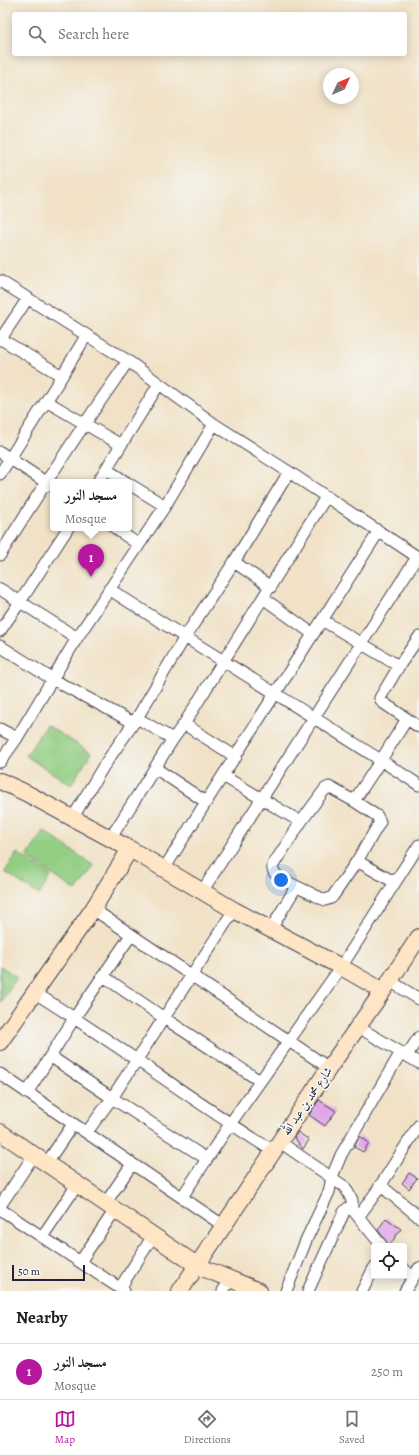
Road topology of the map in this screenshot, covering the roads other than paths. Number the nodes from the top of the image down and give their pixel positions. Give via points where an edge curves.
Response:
1 (0, 280) edge
2 (28, 298) junction
3 (86, 336) junction
4 (0, 340) edge
5 (128, 361) junction
6 (62, 376) junction
7 (159, 384) junction
8 (46, 401) junction
9 (84, 424) junction
10 (214, 424) junction
11 (121, 445) junction
12 (0, 452) edge
13 (10, 458) junction
14 (106, 469) junction
15 (289, 472) junction
16 (0, 474) edge
17 (52, 479) edge
18 (100, 479) edge
19 (121, 479) edge
20 (49, 484) edge
21 (132, 486) edge
22 (326, 497) junction
23 (165, 506) junction
24 (379, 530) junction
25 (66, 531) edge
26 (119, 531) edge
27 (139, 545) junction
28 (0, 555) edge
29 (418, 558) edge
30 (234, 562) junction
31 (271, 587) junction
32 (109, 588) junction
33 (0, 589) edge
34 (263, 598) junction
35 (20, 602) junction
36 (322, 620) junction
37 (0, 631) edge
38 (313, 634) junction
39 (185, 637) junction
40 (419, 637) edge
41 (77, 638) junction
42 (361, 643) junction
43 (0, 646) edge
44 (224, 661) junction
45 (399, 666) junction
46 (52, 680) junction
47 (276, 694) junction
48 (314, 716) junction
49 (407, 719) junction
50 (135, 721) junction
51 (184, 724) junction
52 (419, 726) edge
53 (0, 729) edge
54 (16, 738) junction
55 (172, 740) junction
56 (236, 757) junction
57 (381, 760) junction
58 (0, 762) edge
59 (156, 768) junction
60 (223, 776) junction
61 (0, 781) edge
62 (419, 785) edge
63 (261, 799) junction
64 (354, 801) junction
65 (206, 802) junction
66 (72, 819) junction
67 (301, 822) junction
68 (110, 839) junction
69 (419, 846) edge
70 (130, 849) junction
71 (357, 861) junction
72 (164, 869) junction
73 (394, 882) junction
74 (296, 887) junction
75 (203, 890) junction
76 (93, 909) junction
77 (234, 910) junction
78 (271, 929) junction
79 (131, 935) junction
80 (418, 940) edge
81 (341, 967) junction
82 (192, 975) junction
83 (103, 976) junction
84 (386, 986) junction
85 (35, 993) junction
86 (419, 999) edge
87 (75, 1017) junction
88 (164, 1018) junction
89 (358, 1026) junction
90 (419, 1037) edge
91 (288, 1040) junction
92 (0, 1042) edge
93 (404, 1054) junction
94 (50, 1056) junction
95 (136, 1060) junction
96 (419, 1063) edge
97 (329, 1068) junction
98 (0, 1074) edge
99 (260, 1081) junction
100 (27, 1093) junction
101 (112, 1098) junction
102 (73, 1124) junction
103 (230, 1124) junction
104 (419, 1125) edge
105 (0, 1132) edge
106 (87, 1132) junction
107 (276, 1147) junction
108 (40, 1159) junction
109 (207, 1159) junction
110 (132, 1164) junction
111 (332, 1177) junction
112 (77, 1185) junction
113 (380, 1185) junction
114 (182, 1197) junction
115 (0, 1207) edge
116 (110, 1207) junction
117 (356, 1212) junction
118 (419, 1217) edge
119 (224, 1226) junction
120 (153, 1236) junction
121 (42, 1237) junction
122 (380, 1243) edge
123 (80, 1262) junction
124 (198, 1266) junction
125 (407, 1270) edge
126 (417, 1272) edge
127 (371, 1274) edge
128 (227, 1285) edge
129 (122, 1290) edge
130 (180, 1291) edge
131 (259, 1291) edge
132 (286, 1291) edge
133 (308, 1291) edge
134 (362, 1291) edge
135 (405, 1291) edge

1 - 2 street
2 - 3 street
2 - 4 street
3 - 5 street
3 - 6 street
4 - 6 street
5 - 7 street
5 - 9 street
6 - 8 street
7 - 10 street
7 - 11 street
8 - 9 street
8 - 13 street
9 - 11 street
9 - 17 street
10 - 15 street
10 - 23 street
11 - 14 street
12 - 13 street
13 - 16 street
13 - 20 street
14 - 18 street
14 - 19 street
15 - 22 street
15 - 30 street
20 - 28 street
21 - 23 street
22 - 24 street
22 - 31 street
23 - 27 street
24 - 29 street
24 - 36 street
25 - 35 street
26 - 27 street
27 - 32 street
29 - 42 street
30 - 31 street
30 - 39 street
31 - 34 street
32 - 39 street
32 - 41 street
33 - 35 street
34 - 38 street
34 - 44 street
35 - 37 street
35 - 41 street
36 - 38 street
36 - 42 street
38 - 47 street
39 - 44 street
39 - 50 street
40 - 45 street
41 - 46 street
42 - 45 street
42 - 48 street
43 - 46 street
44 - 47 street
44 - 51 street
45 - 49 street via 380,698
46 - 50 street
46 - 54 street
47 - 48 street
47 - 56 street
48 - 57 street
48 - 63 street
49 - 52 street
49 - 57 street
50 - 55 street
50 - 66 street via 103,767
51 - 55 street
51 - 56 street
53 - 54 street
54 - 58 street
55 - 59 street
56 - 60 street
57 - 62 street
57 - 64 street
59 - 65 street
59 - 68 street
60 - 63 street
60 - 65 street
61 - 66 street
63 - 67 street
63 - 75 street
64 - 67 street via 332,788 326,788
64 - 71 street via 377,816 380,822
65 - 72 street
66 - 68 street
67 - 74 street via 273,865 275,874
68 - 70 street
69 - 73 street
70 - 72 street
70 - 76 street
71 - 73 street
71 - 74 street via 333,896 328,899
72 - 75 street
73 - 81 street
74 - 78 street
75 - 77 street
76 - 79 street
76 - 85 street
77 - 78 street
77 - 82 street
78 - 81 street
79 - 82 street
79 - 83 street
80 - 84 street, شارع محمد بن عبد الله
81 - 84 street
81 - 91 street
82 - 88 street
82 - 91 street
83 - 87 street
83 - 88 street
84 - 86 street
84 - 89 street, شارع محمد بن عبد الله
85 - 87 street
85 - 92 street
87 - 94 street
87 - 95 street
88 - 95 street
88 - 99 street
89 - 93 street
89 - 97 street, شارع محمد بن عبد الله
90 - 93 street
91 - 97 street
91 - 99 street
93 - 96 street
93 - 111 street via 347,1144
94 - 100 street
94 - 101 street
95 - 101 street
95 - 103 street
97 - 107 street, شارع محمد بن عبد الله
98 - 100 street
99 - 103 street
100 - 102 street
101 - 106 street
101 - 109 street
102 - 106 street
102 - 108 street
103 - 107 street
103 - 109 street
104 - 113 street
105 - 108 street
106 - 110 street
107 - 111 street
107 - 119 street, شارع محمد بن عبد الله
108 - 112 street
108 - 115 street
109 - 114 street
110 - 114 street
110 - 116 street
111 - 117 street via 345,1187
111 - 132 street via 329,1192 306,1238
112 - 116 street
112 - 121 street
113 - 117 street
113 - 118 street
114 - 119 street
115 - 121 street
116 - 120 street
116 - 123 street
117 - 122 street
117 - 133 street via 348,1208 344,1212
119 - 124 street, شارع محمد بن عبد الله
120 - 124 street
120 - 129 street
121 - 123 street
123 - 129 street
124 - 128 street
124 - 130 street, شارع محمد بن عبد الله
125 - 126 street
126 - 135 street
127 - 134 street
128 - 131 street

